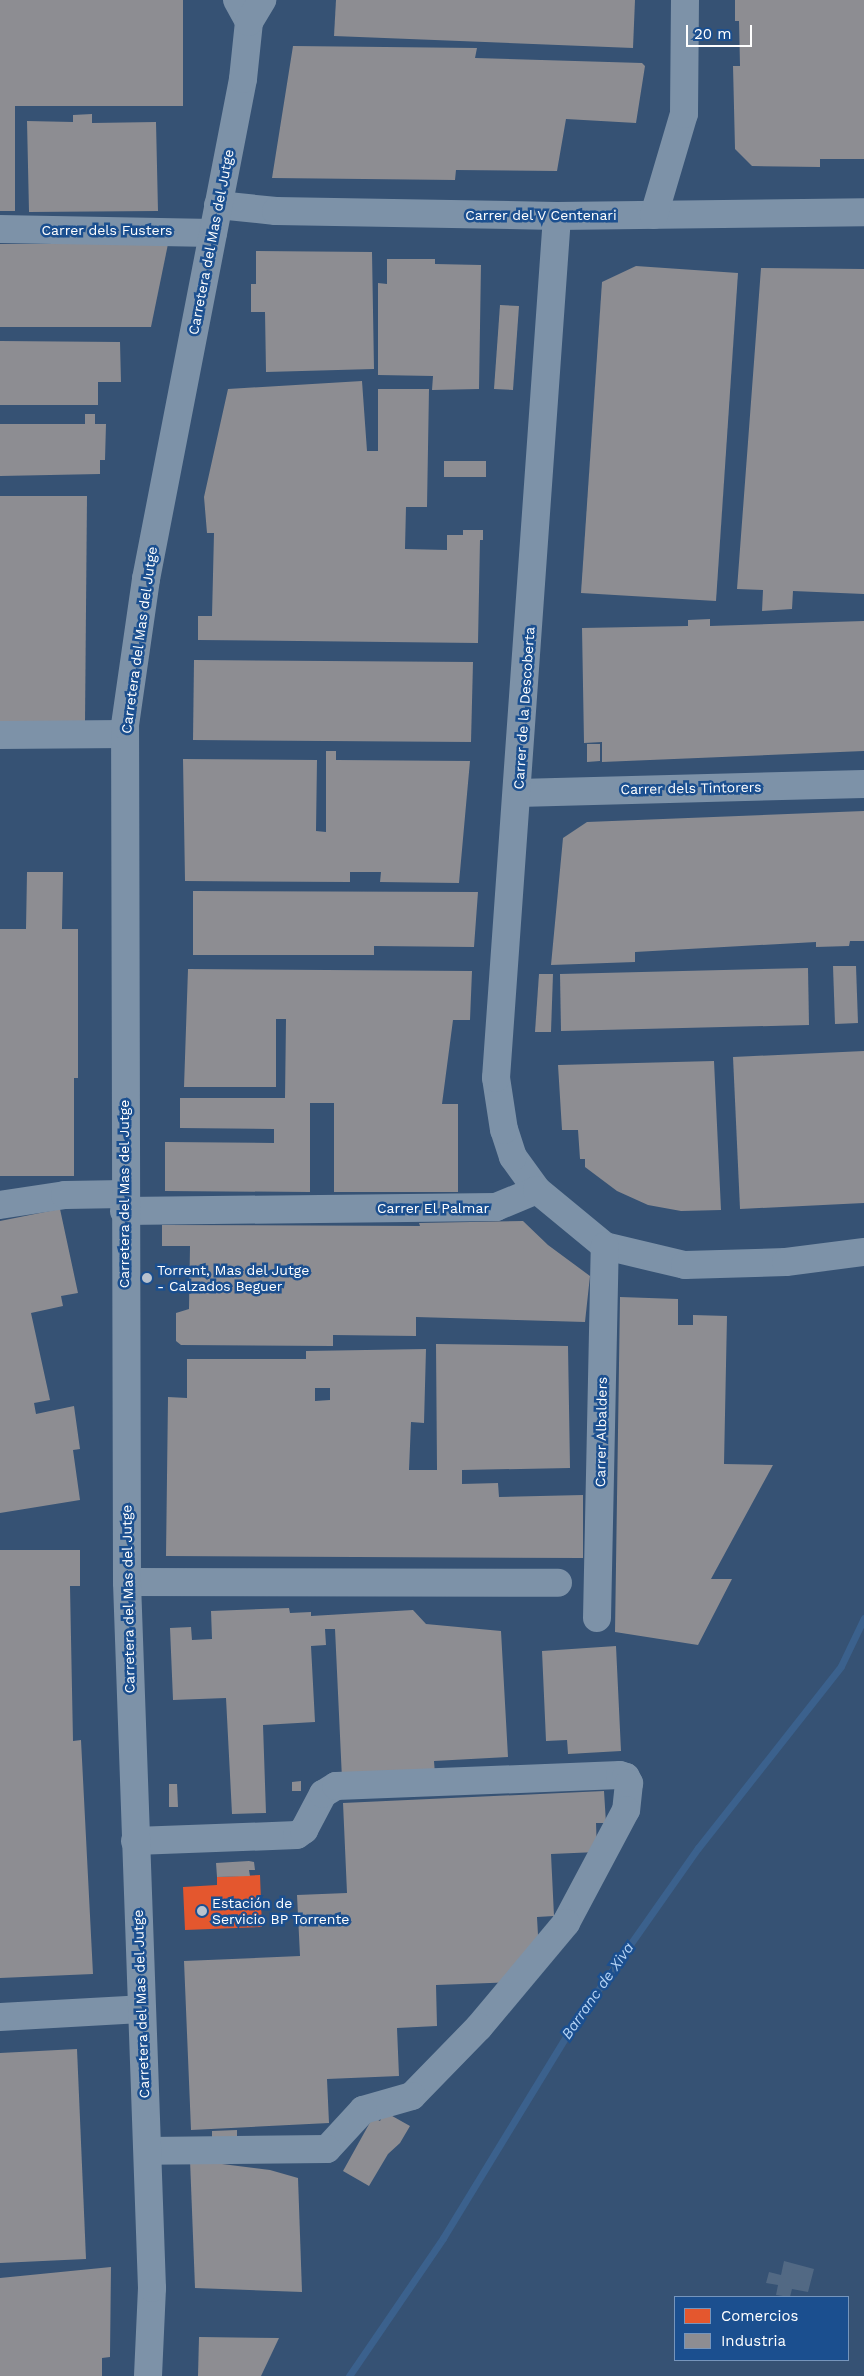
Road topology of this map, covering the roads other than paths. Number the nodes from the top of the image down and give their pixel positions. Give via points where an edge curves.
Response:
1 (685, 0) edge
2 (249, 8) edge
3 (218, 205) junction
4 (864, 212) edge
5 (654, 215) junction
6 (557, 216) junction
7 (0, 229) edge
8 (213, 233) junction
9 (124, 734) junction
10 (0, 735) edge
11 (864, 784) edge
12 (518, 793) junction
13 (537, 1190) junction
14 (124, 1202) junction
15 (0, 1205) edge
16 (605, 1246) junction
17 (864, 1252) edge
18 (127, 1582) junction
19 (558, 1583) dead end
20 (598, 1618) dead end
21 (135, 1841) junction
22 (141, 2008) junction
23 (0, 2017) edge
24 (148, 2151) junction
25 (148, 2376) edge

1 - 5 street via 684,114
2 - 3 street, Carretera del Mas del Jutge via 244,79
3 - 6 street, Carrer del V Centenari via 276,211
3 - 8 street, Carretera del Mas del Jutge
4 - 5 street, Carrer del V Centenari
5 - 6 street, Carrer del V Centenari
6 - 12 street, Carrer de la Descoberta
7 - 8 street, Carrer dels Fusters
8 - 9 street, Carretera del Mas del Jutge via 148,570
9 - 10 street
9 - 14 street, Carretera del Mas del Jutge
11 - 12 street, Carrer dels Tintorers
12 - 13 street, Carrer de la Descoberta via 496,1078 504,1130 514,1157
13 - 14 street, Carrer El Palmar via 496,1207
13 - 16 street
14 - 15 street, Carrer El Palmar via 65,1195
14 - 18 street, Carretera del Mas del Jutge
16 - 17 street via 685,1265 786,1262
16 - 20 street, Carrer Albalders
18 - 19 street
18 - 21 street, Carretera del Mas del Jutge
21 - 22 street, Carretera del Mas del Jutge
21 - 24 street via 297,1835 304,1830 323,1794 336,1786 620,1775 626,1777 629,1784 626,1810 566,1923 480,2027 412,2096 363,2110 339,2140 327,2149
22 - 23 street
22 - 24 street, Carretera del Mas del Jutge
24 - 25 street, Carretera del Mas del Jutge via 152,2288

